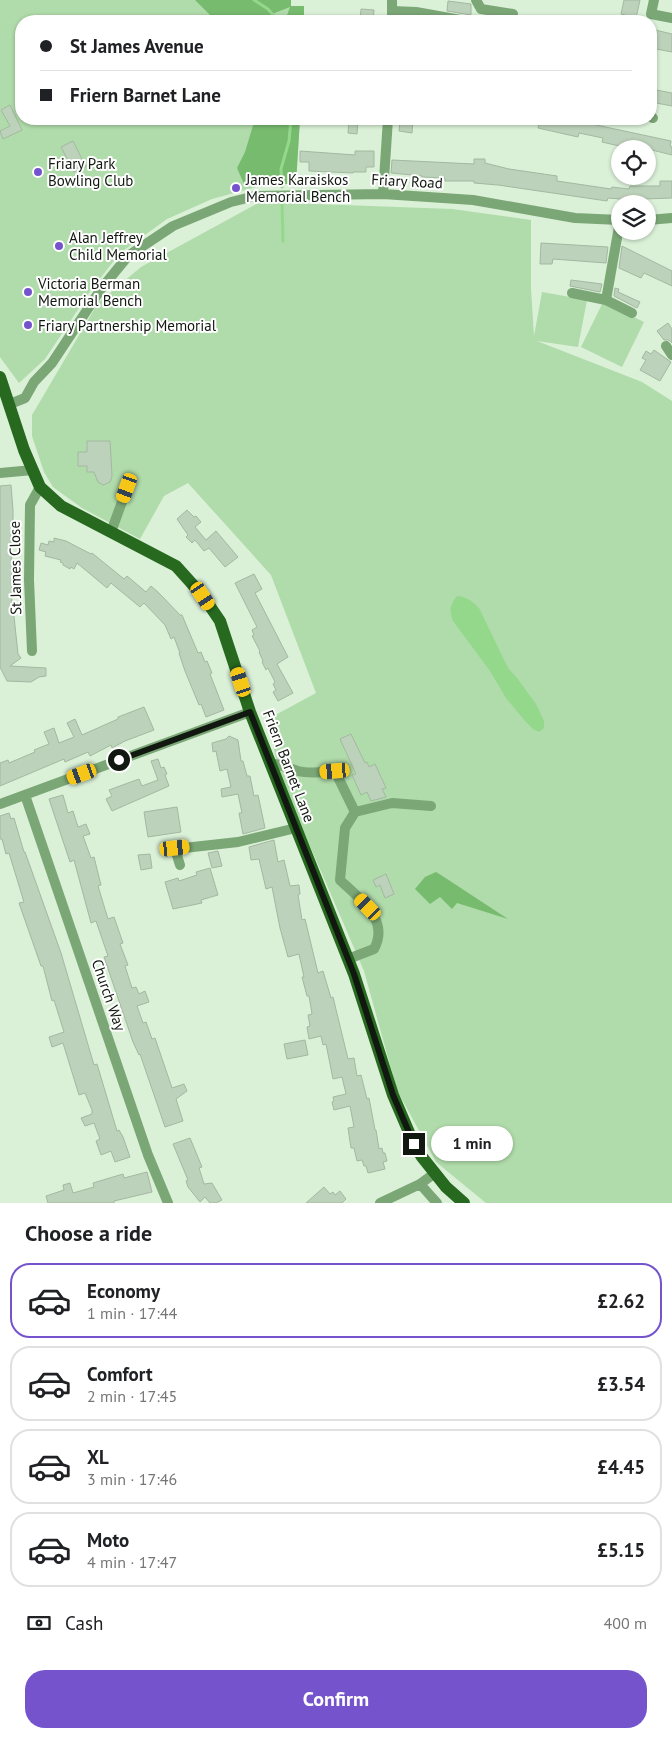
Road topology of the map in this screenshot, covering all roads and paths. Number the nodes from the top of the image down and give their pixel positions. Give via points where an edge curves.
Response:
1 (476, 0) edge
2 (654, 0) edge
3 (392, 11) edge
4 (513, 14) dead end
5 (433, 15) edge
6 (656, 15) edge
7 (657, 15) edge
8 (672, 18) edge
9 (388, 125) edge
10 (383, 194) junction
11 (611, 220) edge
12 (656, 220) edge
13 (671, 220) edge
14 (616, 240) edge
15 (572, 293) dead end
16 (606, 300) junction
17 (632, 313) dead end
18 (666, 346) dead end
19 (672, 355) edge
20 (0, 376) edge
21 (10, 404) junction
22 (33, 470) junction
23 (0, 473) edge
24 (40, 487) junction
25 (127, 488) dead end
26 (111, 532) junction
27 (32, 651) dead end
28 (250, 712) junction
29 (270, 763) junction
30 (25, 795) junction
31 (0, 804) edge
32 (431, 806) dead end
33 (355, 812) junction
34 (296, 828) junction
35 (180, 865) dead end
36 (348, 960) junction
37 (435, 1173) junction
38 (420, 1184) junction
39 (462, 1202) edge
40 (168, 1203) edge
41 (380, 1203) edge
42 (437, 1203) edge

1 - 4 street via 481,9
2 - 6 street via 651,14
3 - 5 street
7 - 8 street
9 - 10 street
10 - 11 street, Friary Road via 473,200 576,218
10 - 21 street, Friary Road via 255,196 215,207 173,226 128,256 25,398
12 - 13 street
14 - 16 street
15 - 16 street
16 - 17 street
18 - 19 street
20 - 21 main road, Friern Barnet Lane
21 - 22 main road, Friern Barnet Lane
22 - 23 street
22 - 24 main road, Friern Barnet Lane
24 - 26 main road, Friern Barnet Lane via 62,506
24 - 27 street, St James Close via 30,505
25 - 26 street
26 - 28 main road, Friern Barnet Lane via 176,566 203,596 220,621
28 - 29 main road, Friern Barnet Lane
28 - 30 street
29 - 33 street via 312,773 335,771
29 - 34 main road, Friern Barnet Lane
30 - 31 street
30 - 40 street, Church Way via 148,1155
32 - 33 street via 392,803
33 - 36 street via 344,828 340,880 374,914 379,940 374,949
34 - 35 street via 238,842 175,848
34 - 36 main road, Friern Barnet Lane
36 - 37 main road, Friern Barnet Lane via 393,1095 414,1144
37 - 38 street
37 - 39 main road, Friern Barnet Lane
38 - 41 street
38 - 42 street

